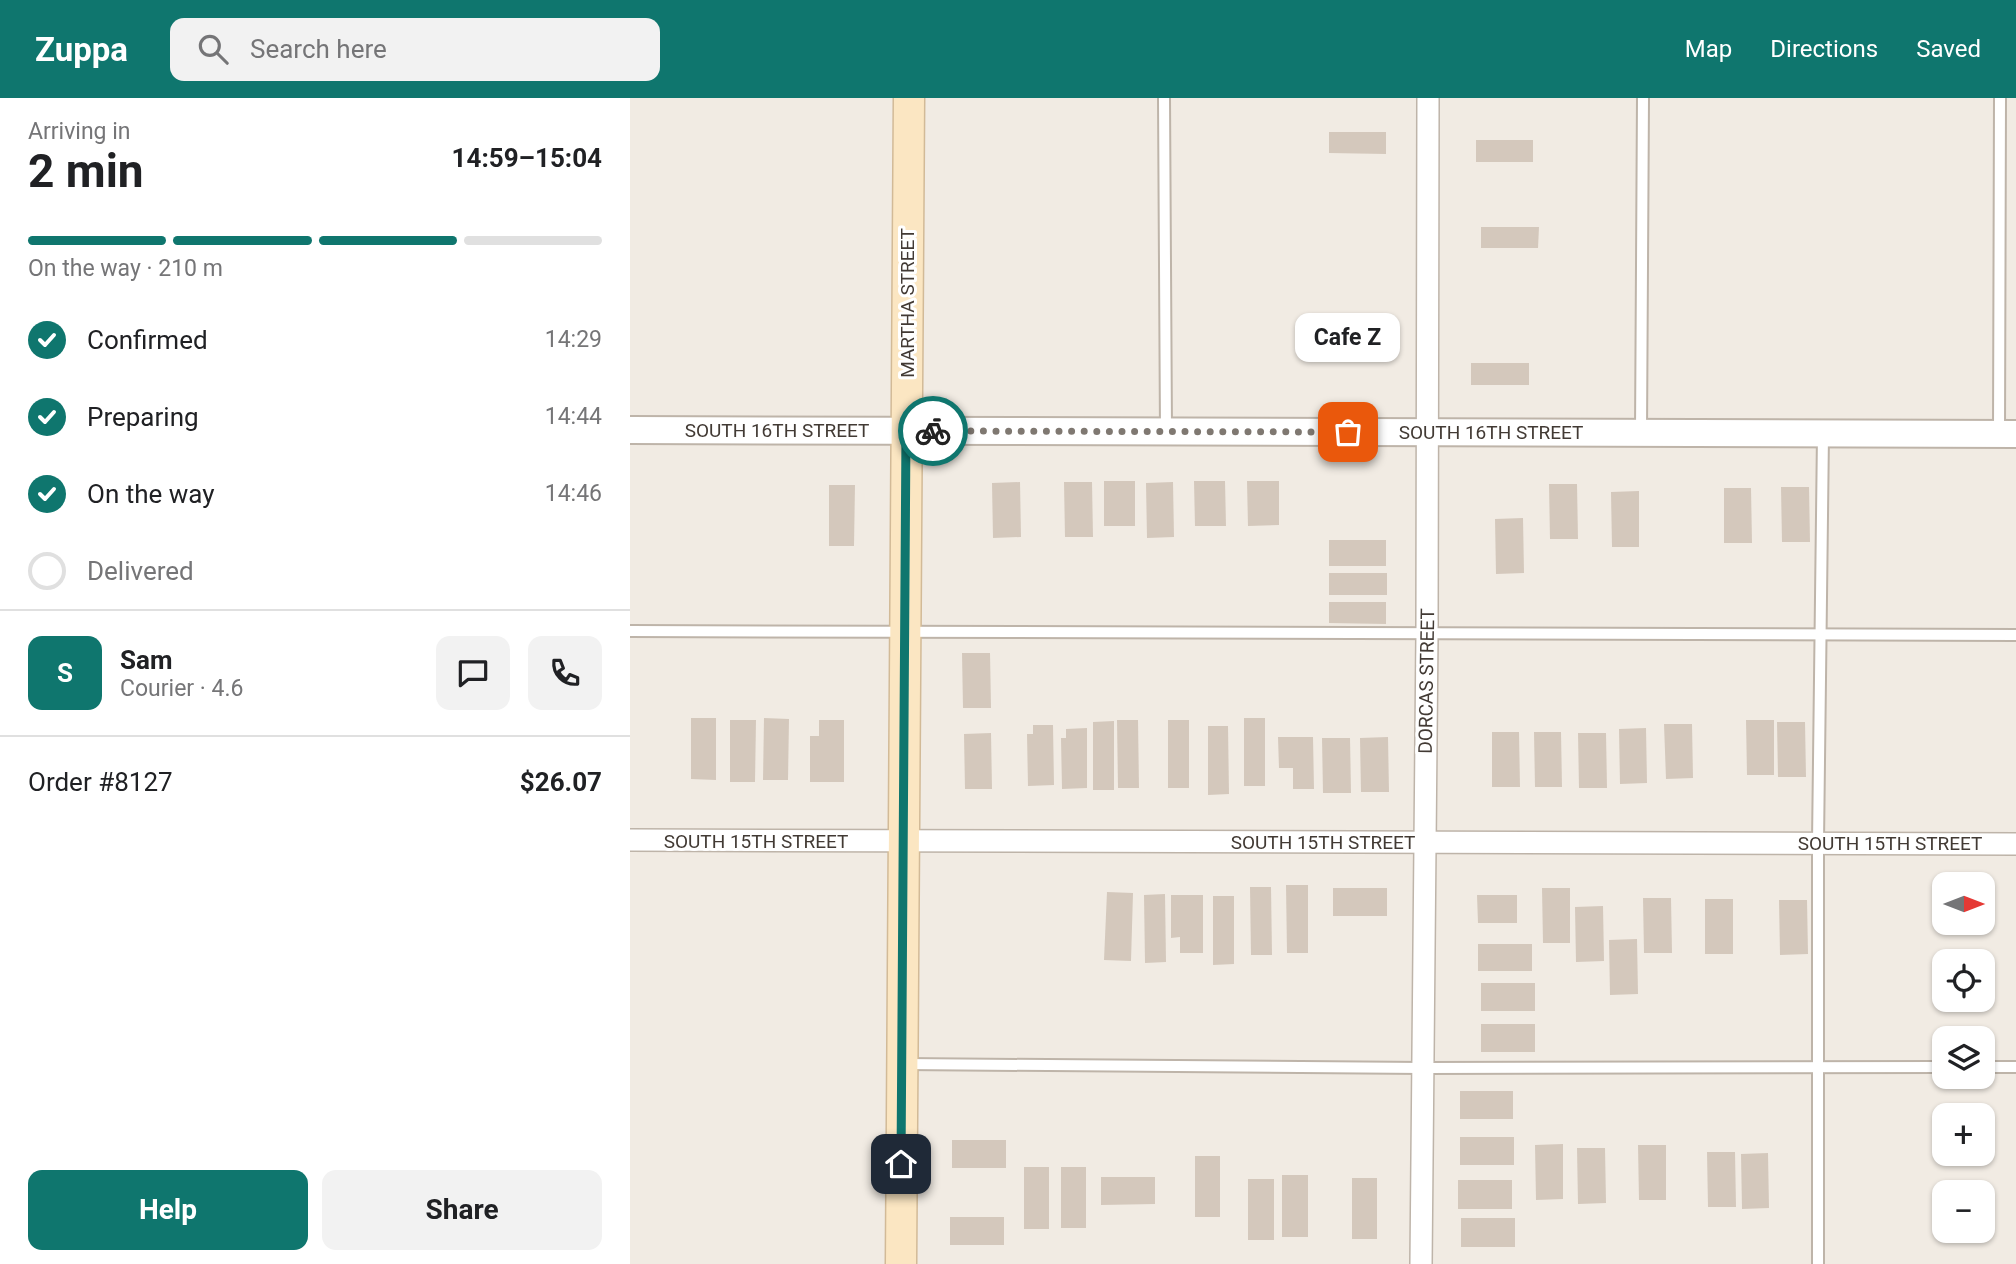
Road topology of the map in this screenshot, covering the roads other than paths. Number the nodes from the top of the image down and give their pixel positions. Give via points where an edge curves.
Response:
1 (909, 98) edge
2 (1164, 98) edge
3 (1428, 98) edge
4 (1643, 98) edge
5 (2000, 98) edge
6 (630, 430) edge
7 (906, 431) junction
8 (1166, 432) junction
9 (1427, 432) junction
10 (1641, 433) junction
11 (1823, 433) junction
12 (2007, 434) edge
13 (630, 631) edge
14 (905, 632) junction
15 (1427, 634) junction
16 (1820, 635) junction
17 (2016, 635) edge
18 (630, 840) edge
19 (904, 841) junction
20 (1423, 842) junction
21 (1818, 843) junction
22 (2016, 844) edge
23 (902, 1064) junction
24 (1819, 1067) junction
25 (1932, 1067) edge
26 (1995, 1067) edge
27 (2016, 1067) edge
28 (1423, 1068) junction
29 (901, 1264) edge
30 (1421, 1264) edge
31 (1818, 1264) edge

1 - 7 main road, MARTHA STREET
2 - 8 lane
3 - 9 street, DORCAS STREET
4 - 10 lane
5 - 12 lane
6 - 7 street, SOUTH 16TH STREET
7 - 8 street, SOUTH 16TH STREET
7 - 14 main road, MARTHA STREET
8 - 9 street, SOUTH 16TH STREET
9 - 10 street, SOUTH 16TH STREET
9 - 15 street, DORCAS STREET
10 - 11 street, SOUTH 16TH STREET
11 - 12 street, SOUTH 16TH STREET
11 - 16 lane
13 - 14 lane
14 - 15 lane
14 - 19 main road, MARTHA STREET
15 - 16 lane
15 - 20 street, DORCAS STREET
16 - 17 lane
16 - 21 lane
18 - 19 street, SOUTH 15TH STREET
19 - 20 street, SOUTH 15TH STREET
19 - 23 main road, MARTHA STREET
20 - 21 street, SOUTH 15TH STREET
20 - 28 street, DORCAS STREET
21 - 22 street, SOUTH 15TH STREET
21 - 24 lane
23 - 28 lane
23 - 29 main road, MARTHA STREET
24 - 25 lane
24 - 28 lane
24 - 31 lane
26 - 27 lane
28 - 30 street, DORCAS STREET

